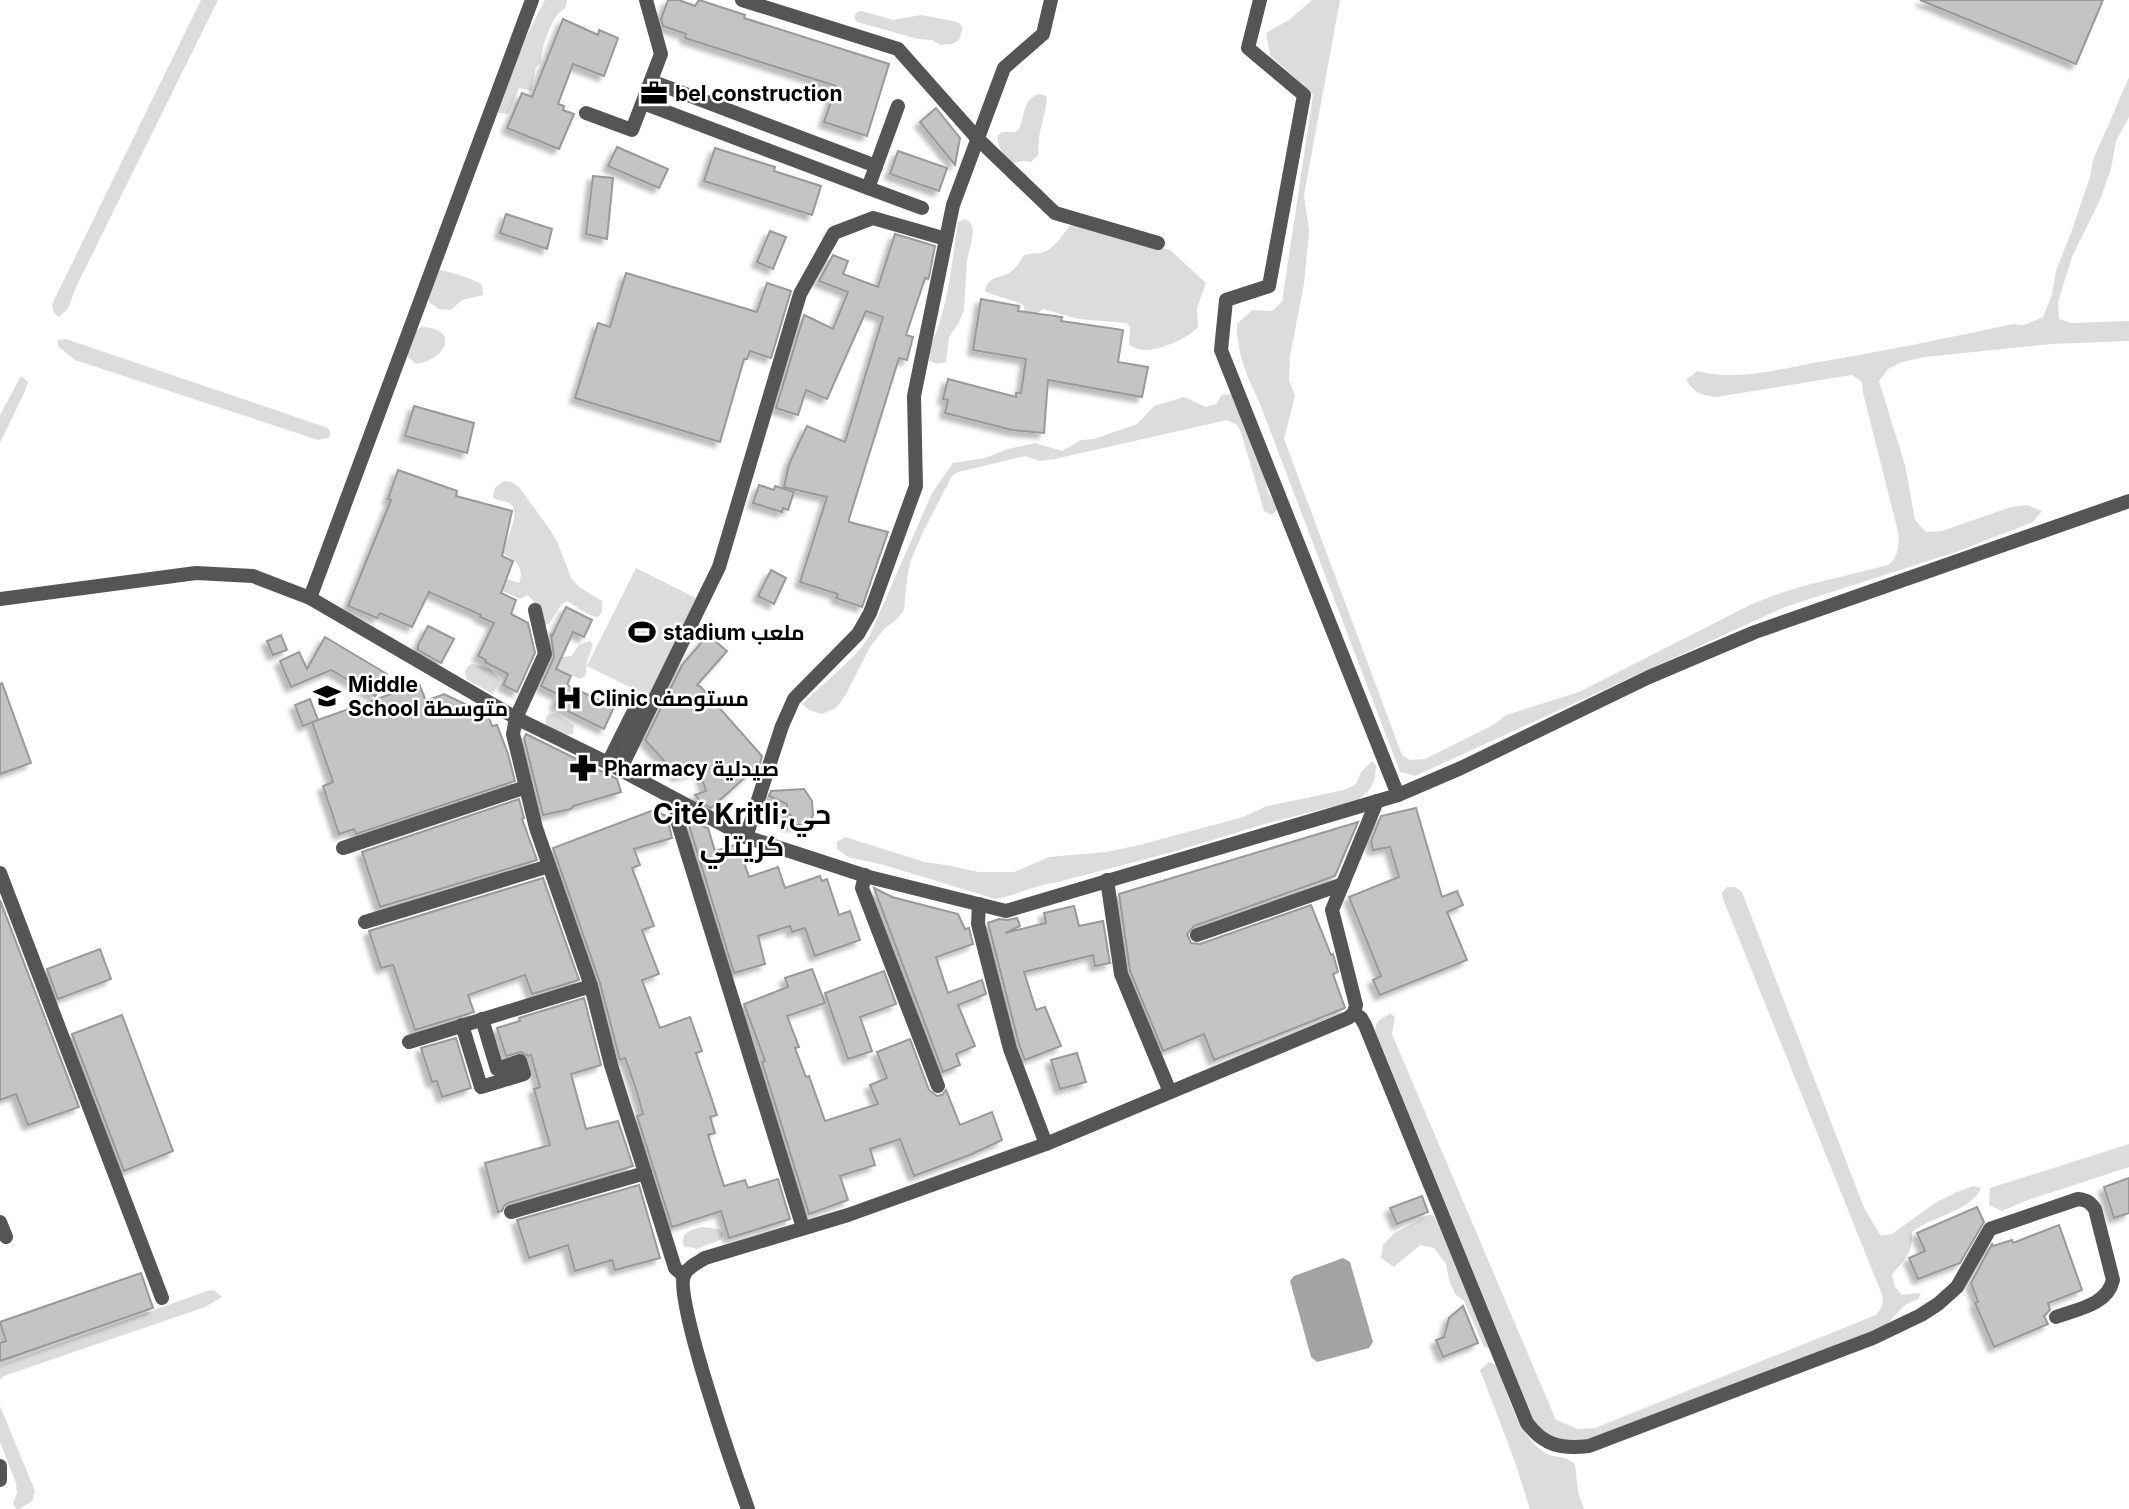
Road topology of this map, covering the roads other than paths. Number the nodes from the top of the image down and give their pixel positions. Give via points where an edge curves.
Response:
1 (532, 0) edge
2 (646, 0) edge
3 (741, 0) edge
4 (1051, 0) edge
5 (1260, 0) edge
6 (651, 81) junction
7 (643, 103) junction
8 (898, 106) dead end
9 (586, 113) dead end
10 (977, 138) junction
11 (876, 166) junction
12 (868, 188) junction
13 (922, 208) dead end
14 (946, 239) junction
15 (1158, 243) dead end
16 (2129, 501) edge
17 (310, 598) junction
18 (0, 599) edge
19 (535, 610) dead end
20 (516, 718) junction
21 (614, 766) junction
22 (526, 787) junction
23 (1398, 795) junction
24 (1377, 801) junction
25 (682, 803) junction
26 (746, 837) junction
27 (343, 848) dead end
28 (549, 866) junction
29 (0, 873) edge
30 (865, 875) junction
31 (1107, 880) junction
32 (1343, 884) junction
33 (1327, 890) junction
34 (979, 904) junction
35 (1332, 910) junction
36 (14, 911) junction
37 (0, 916) edge
38 (365, 922) dead end
39 (1197, 935) dead end
40 (591, 986) junction
41 (1354, 1013) junction
42 (482, 1019) junction
43 (462, 1025) junction
44 (409, 1042) dead end
45 (937, 1086) dead end
46 (1170, 1092) junction
47 (1046, 1144) junction
48 (645, 1173) junction
49 (511, 1212) dead end
50 (0, 1222) edge
51 (803, 1228) junction
52 (6, 1237) dead end
53 (684, 1276) junction
54 (162, 1298) dead end
55 (2056, 1317) dead end
56 (0, 1466) edge
57 (0, 1480) edge
58 (748, 1509) edge

1 - 17 street
2 - 6 street via 661,54
3 - 10 street via 898,49
4 - 10 street via 1043,34 1004,68
5 - 23 street via 1248,48 1304,94 1269,286 1226,300 1220,350
6 - 7 street
6 - 11 street
7 - 9 street via 632,130
7 - 12 street
8 - 11 street
10 - 14 street
10 - 15 street via 1055,213
11 - 12 street
12 - 13 street
14 - 21 street via 873,218 834,233 800,294 719,566 650,707 639,701
14 - 26 street via 914,396 916,486 859,634 804,687 786,713
16 - 23 street via 1755,632
17 - 18 street via 253,576 197,573
17 - 20 street
19 - 20 street via 545,654
20 - 21 street
20 - 22 street via 513,734
21 - 25 street
22 - 27 street
22 - 28 street
23 - 24 street
24 - 31 street
24 - 32 street
25 - 26 street
25 - 51 street via 676,817
26 - 30 street
28 - 38 street
28 - 40 street
29 - 36 street
30 - 34 street
30 - 45 street via 862,888
31 - 34 street via 1006,911
31 - 46 street via 1121,974
32 - 33 street
32 - 35 street
33 - 35 street
33 - 39 street
34 - 47 street via 978,924 1010,1049
35 - 41 street via 1355,998
36 - 37 street
36 - 54 street
40 - 42 street
40 - 48 street
41 - 46 street
41 - 55 street via 1364,1025 1527,1423 1549,1443 1588,1446 1873,1338 1920,1315 1957,1287 1990,1228 2086,1200 2095,1209 2113,1280 2101,1301
42 - 43 street
42 - 43 street via 497,1069 520,1062 524,1074 481,1087
43 - 44 street
46 - 47 street
47 - 51 street
48 - 49 street
48 - 53 street via 675,1268
50 - 52 street
51 - 53 street via 705,1258
53 - 58 street via 692,1336
56 - 57 street

